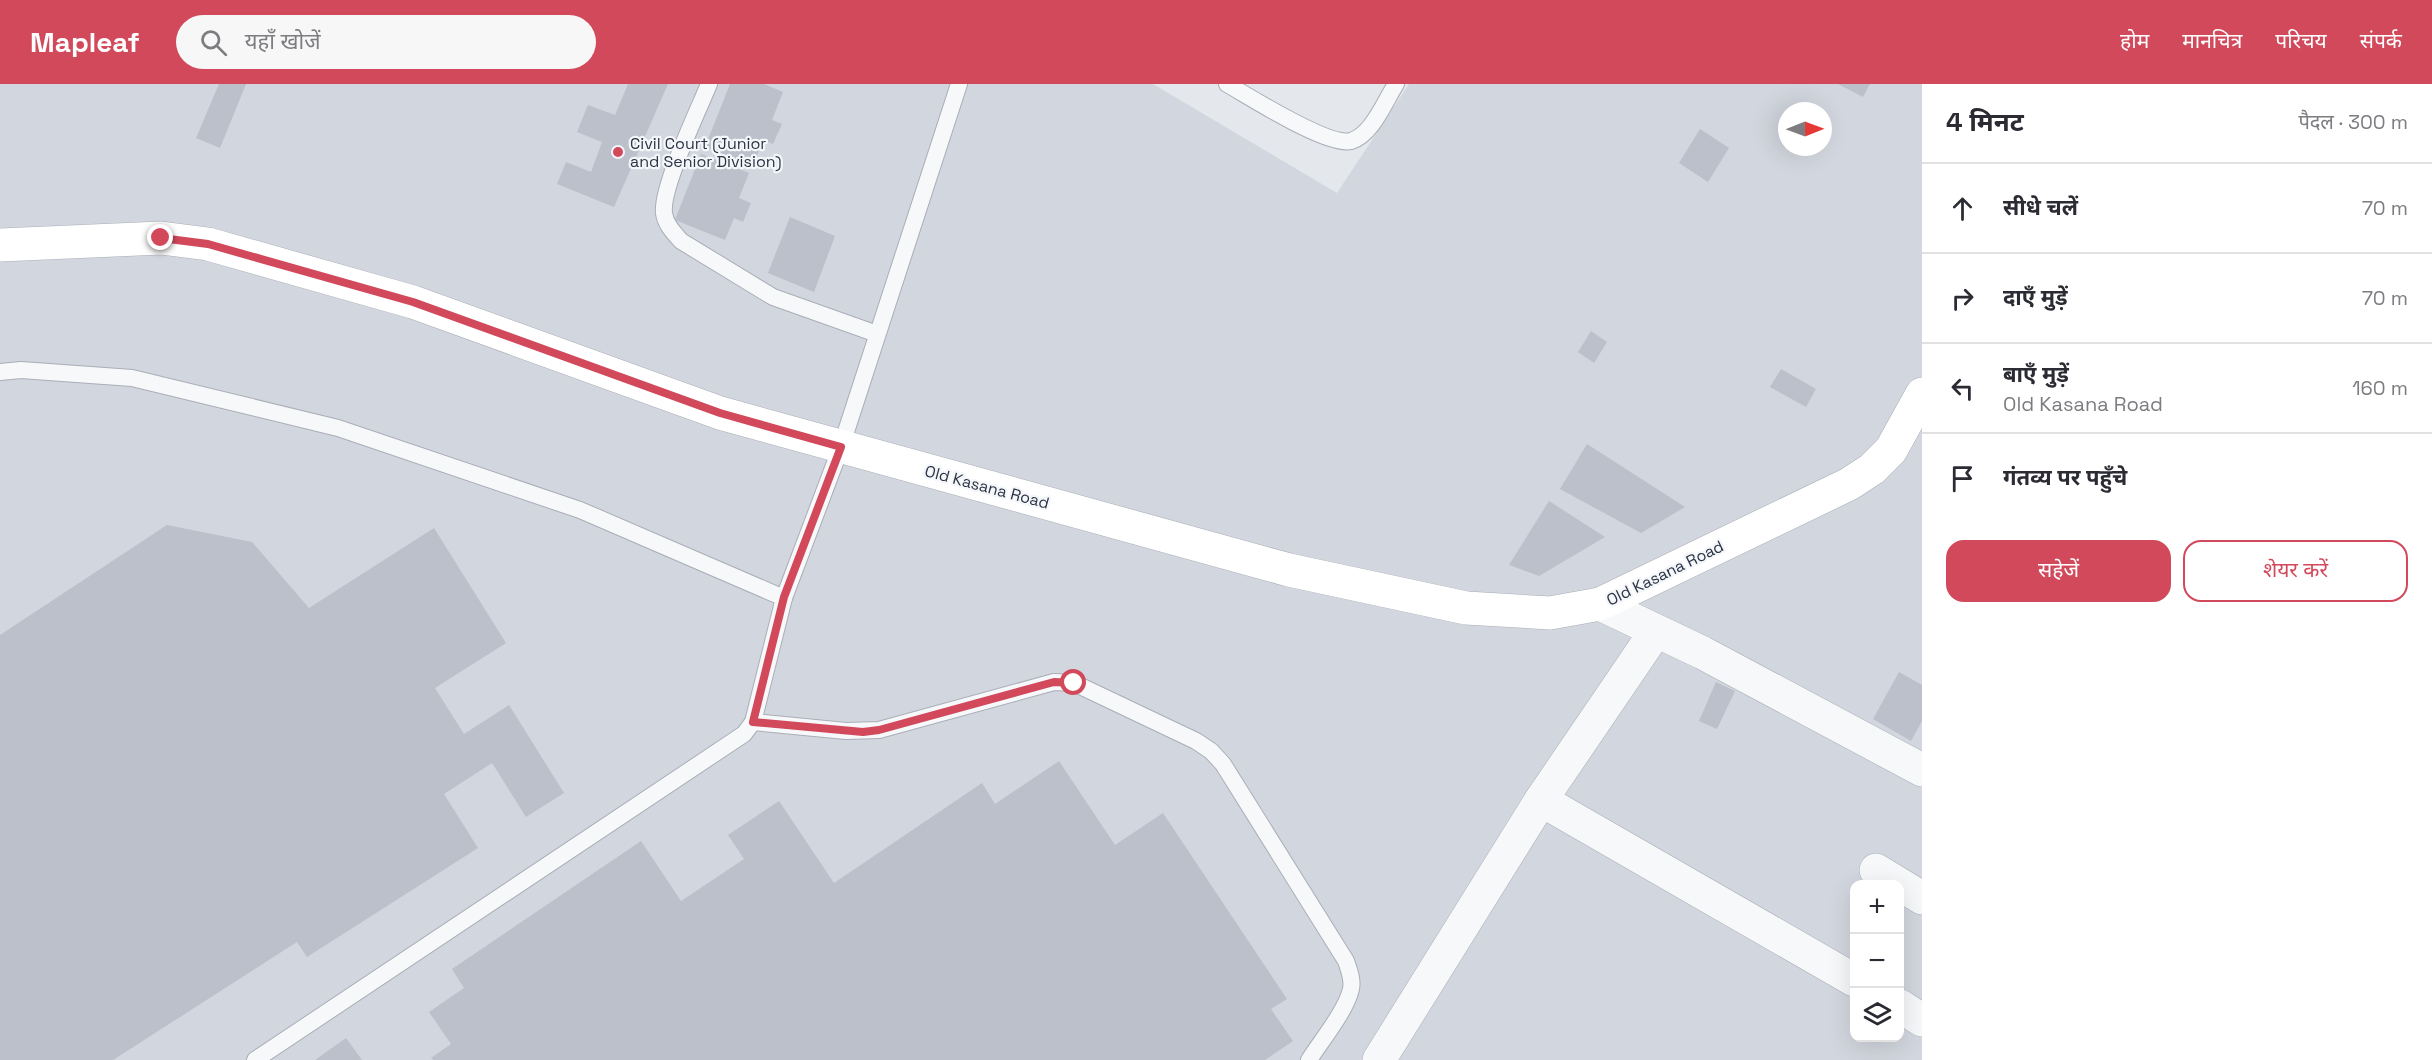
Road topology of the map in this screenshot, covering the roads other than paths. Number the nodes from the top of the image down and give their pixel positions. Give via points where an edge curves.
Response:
1 (709, 84) edge
2 (959, 84) edge
3 (1227, 84) edge
4 (1396, 84) edge
5 (0, 245) edge
6 (877, 334) junction
7 (0, 372) edge
8 (1922, 394) edge
9 (841, 447) junction
10 (784, 597) junction
11 (1600, 604) junction
12 (1656, 631) junction
13 (753, 722) junction
14 (1922, 771) edge
15 (1541, 800) junction
16 (1876, 870) dead end
17 (1922, 898) edge
18 (1850, 978) edge
19 (1904, 1009) edge
20 (1922, 1020) edge
21 (255, 1060) edge
22 (1309, 1060) edge
23 (1379, 1060) edge

1 - 6 lane via 665,193 664,214 670,229 681,241 773,297
2 - 6 lane
3 - 4 lane via 1279,115 1335,141 1351,141 1370,127
5 - 9 street, Old Kasana Road via 161,238 208,244 413,302 720,413
6 - 9 lane
7 - 10 lane via 132,378 338,428 580,510
8 - 11 street, Old Kasana Road via 1891,450 1872,469 1849,484
9 - 10 lane
9 - 11 street, Old Kasana Road via 1289,570 1466,608 1550,613
10 - 13 lane
11 - 12 street
12 - 14 street
12 - 15 street
13 - 21 lane via 744,734
13 - 22 lane via 863,732 879,730 1054,682 1074,683 1196,741 1223,764 1351,974 1346,1003
15 - 18 street
15 - 23 street
16 - 17 street
19 - 20 street

